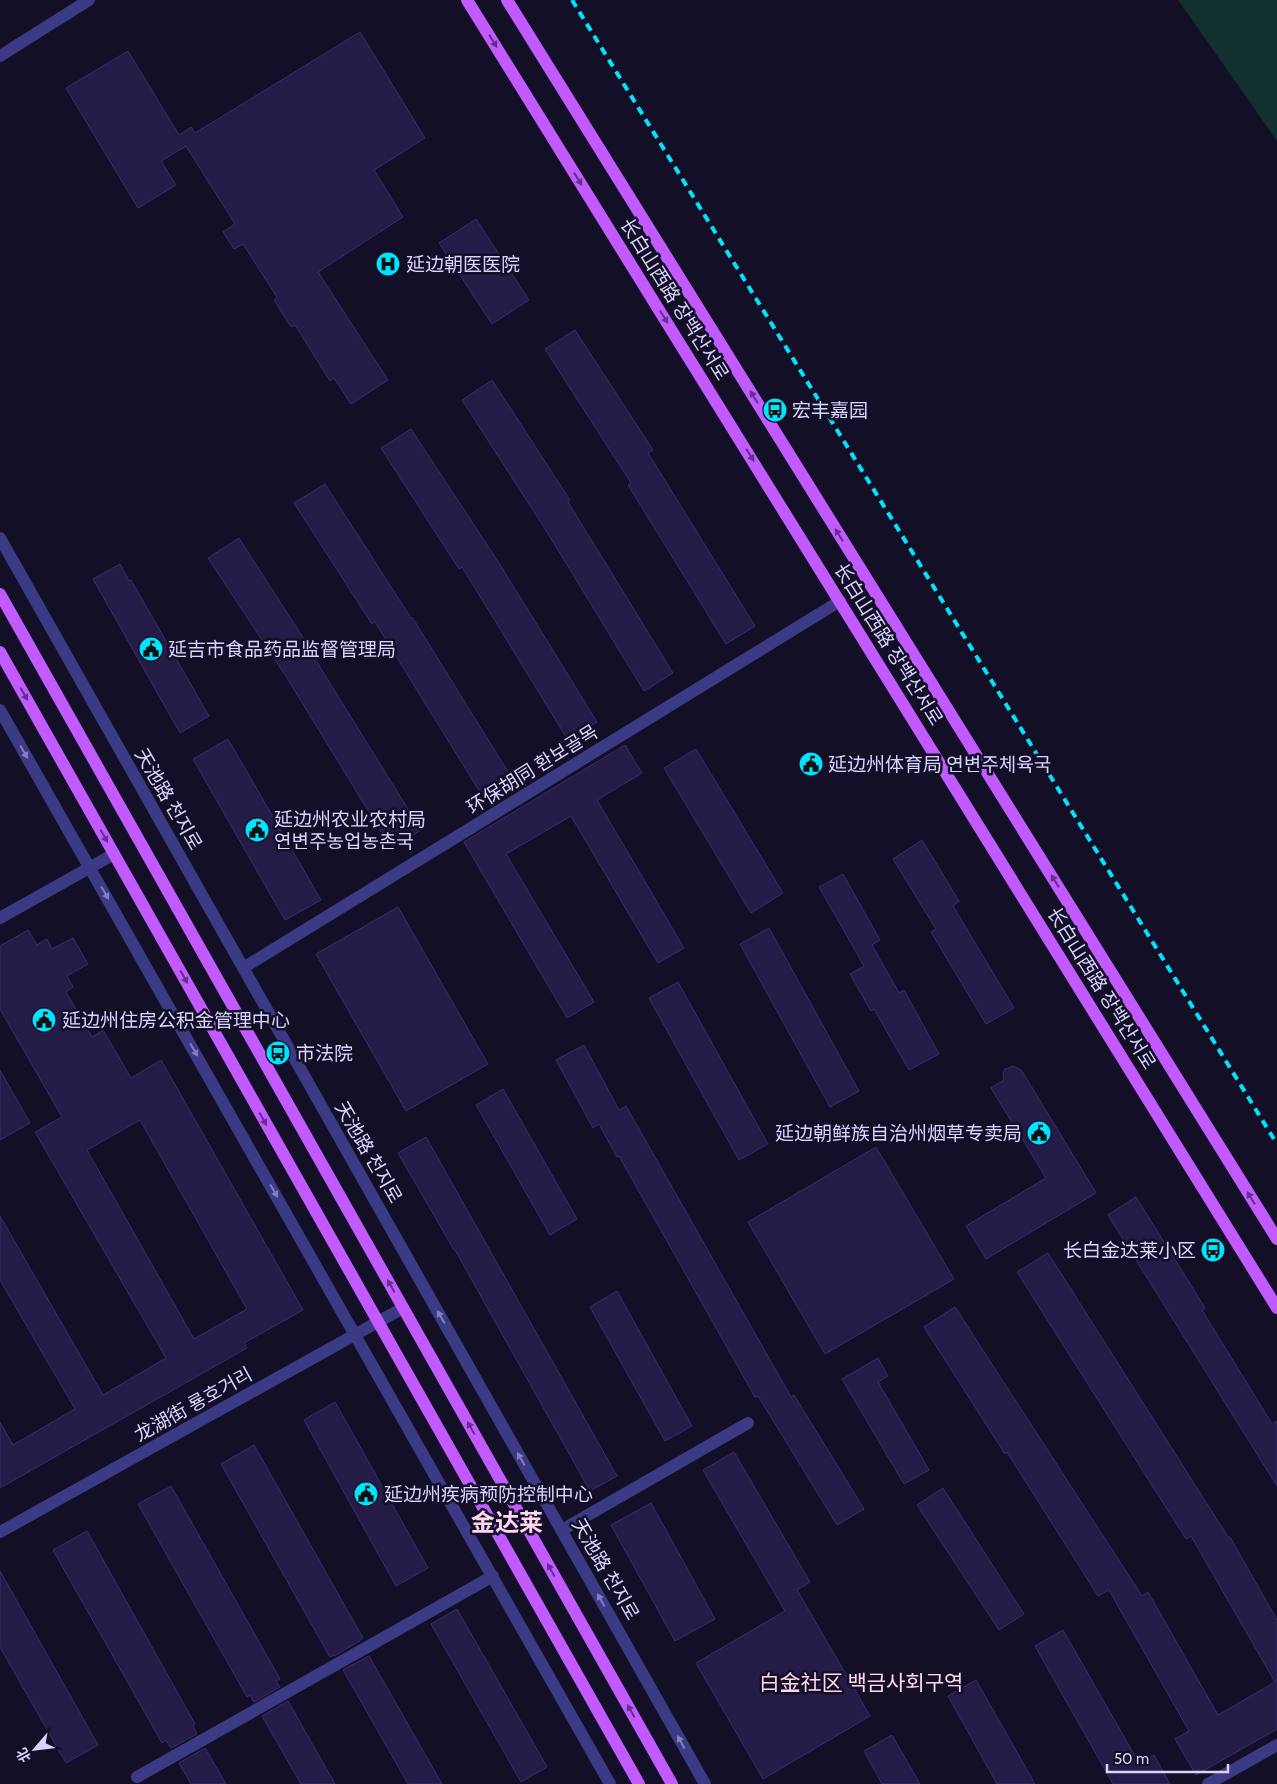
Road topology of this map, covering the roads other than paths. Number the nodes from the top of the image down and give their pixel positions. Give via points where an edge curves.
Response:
1 (89, 0) edge
2 (467, 0) edge
3 (507, 0) edge
4 (0, 56) edge
5 (0, 538) edge
6 (0, 594) edge
7 (840, 601) junction
8 (0, 652) edge
9 (0, 710) edge
10 (114, 854) junction
11 (90, 867) junction
12 (0, 918) edge
13 (244, 968) junction
14 (1277, 1239) edge
15 (404, 1308) junction
16 (1277, 1308) edge
17 (378, 1322) junction
18 (356, 1336) junction
19 (748, 1424) dead end
20 (562, 1530) junction
21 (0, 1532) edge
22 (493, 1576) junction
23 (1277, 1746) edge
24 (137, 1777) dead end
25 (610, 1784) edge
26 (639, 1784) edge
27 (672, 1784) edge
28 (706, 1784) edge
29 (1208, 1784) edge

1 - 4 street
2 -> 7 main road, 长白山西路 장백산서로
14 -> 3 main road, 长白山西路 장백산서로
5 - 13 street, 天池路 천지로
15 -> 6 main road
7 - 13 street, 环保胡同 환보골목
7 - 16 main road, 长白山西路 장백산서로
8 -> 10 main road
9 -> 11 street
10 - 11 street
10 -> 17 main road
11 - 12 street
11 -> 18 street
20 -> 13 street, 天池路 천지로
15 - 17 street, 龙湖街 룡호거리
27 -> 15 main road
17 - 18 street, 龙湖街 룡호거리
17 - 26 main road
18 - 21 street, 龙湖街 룡호거리
18 - 22 street
19 - 20 street
28 -> 20 street, 天池路 천지로
22 - 24 street
22 - 25 street
23 - 29 street

